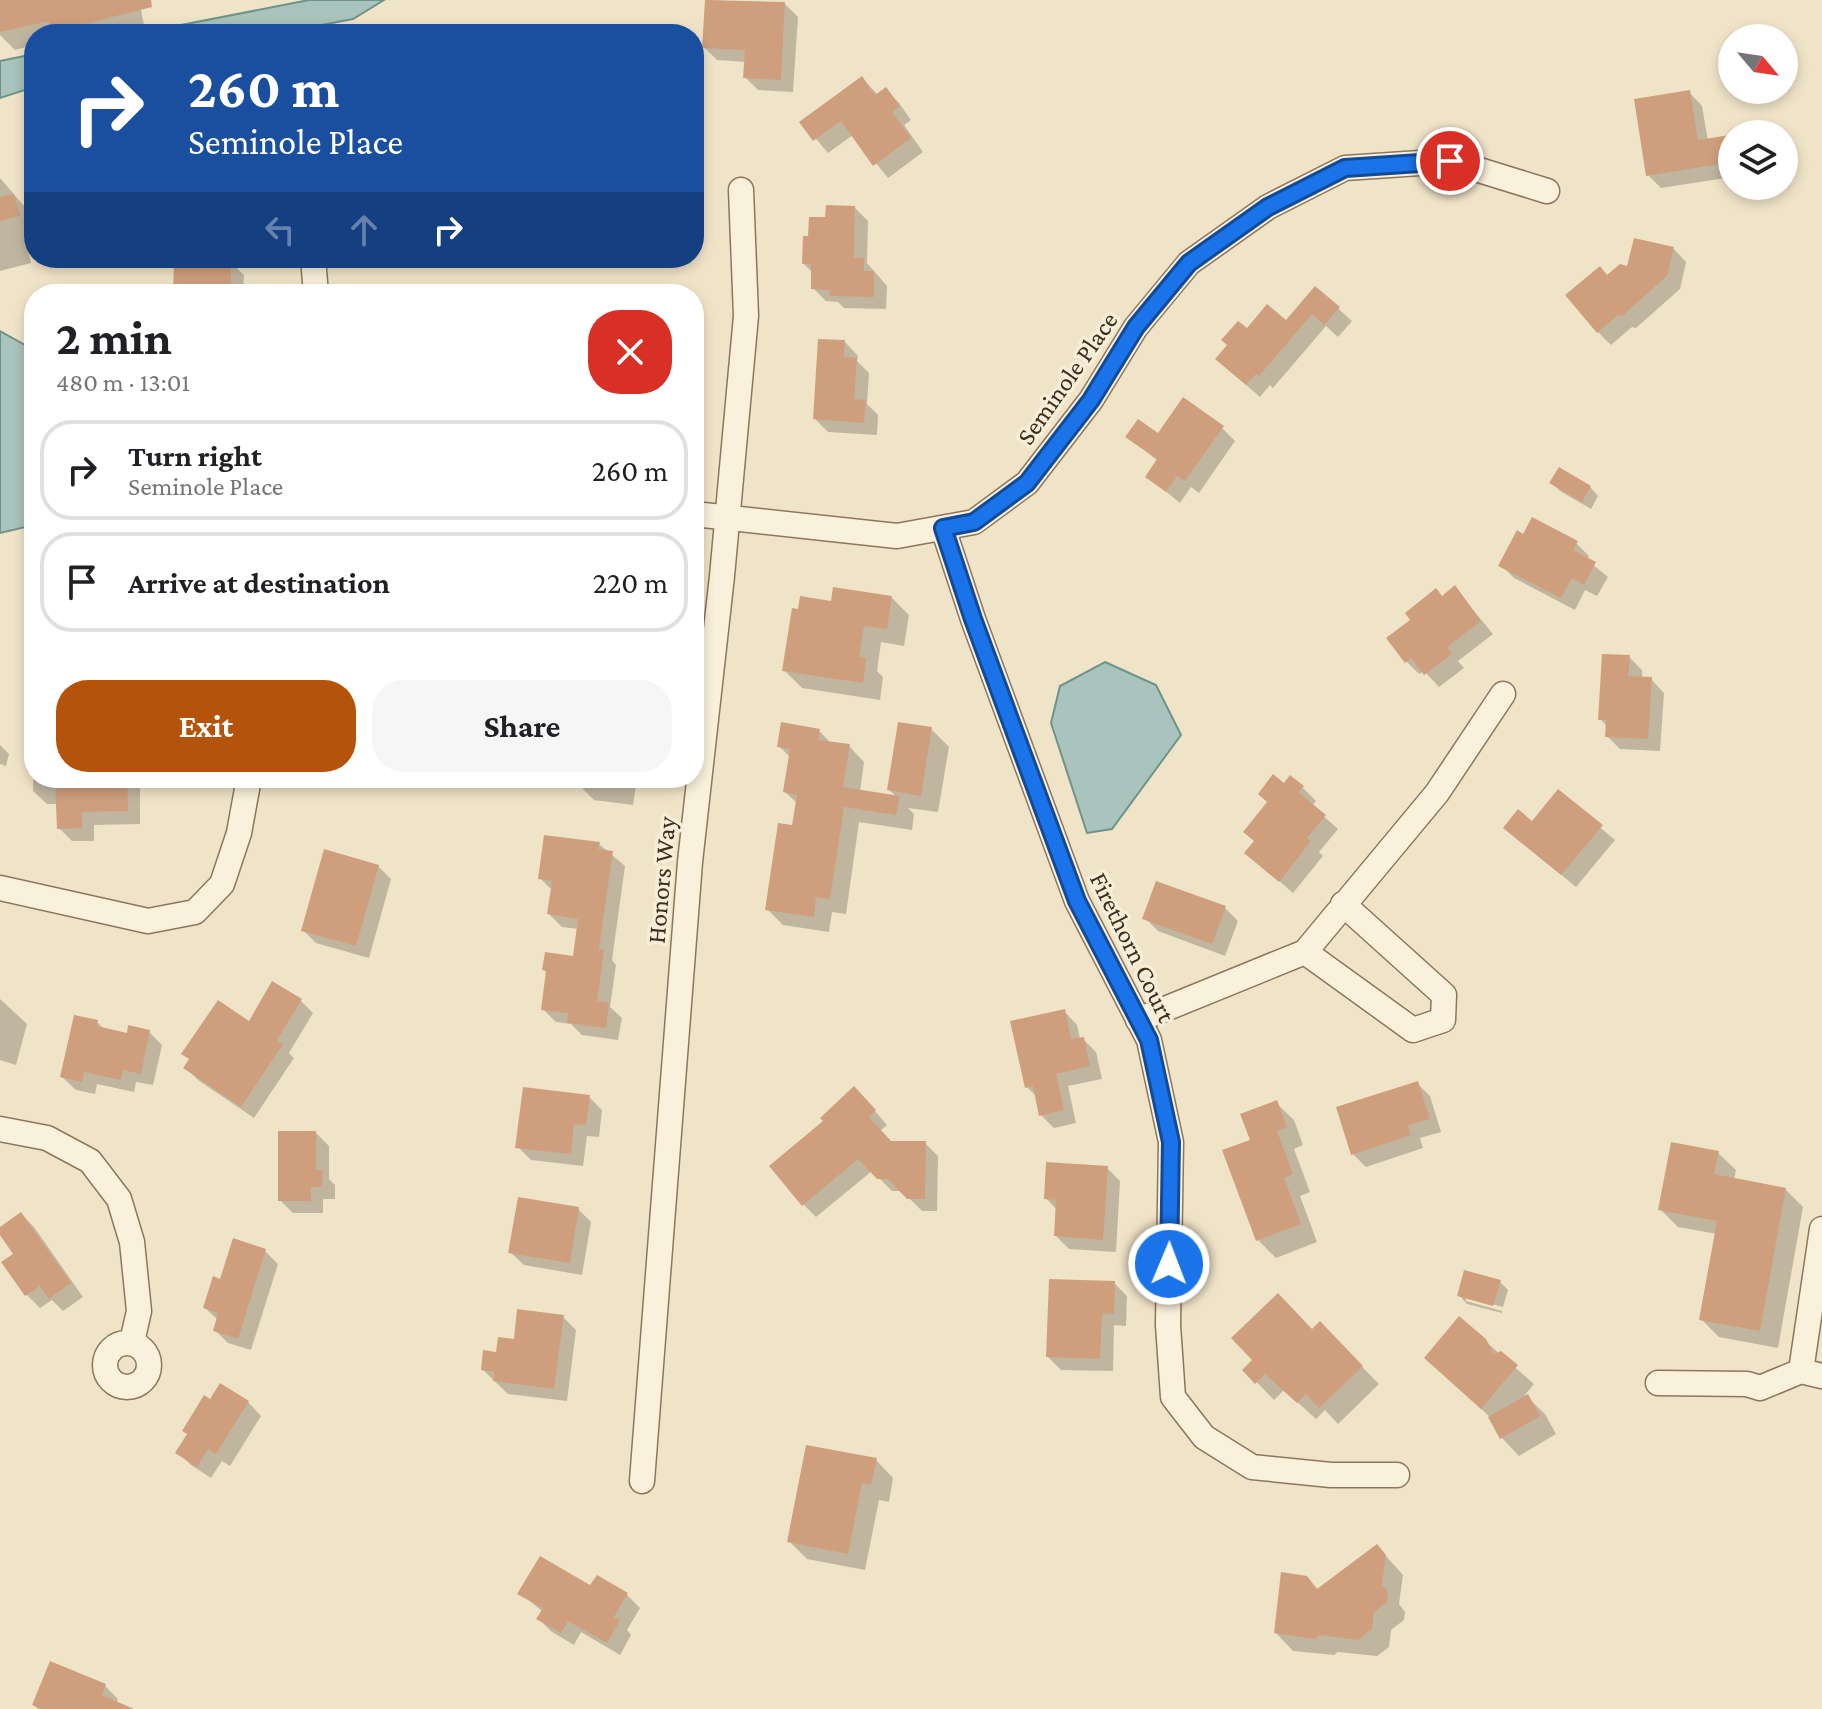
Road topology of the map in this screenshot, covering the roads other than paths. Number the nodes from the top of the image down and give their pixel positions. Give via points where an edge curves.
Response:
1 (741, 190) dead end
2 (1547, 191) dead end
3 (704, 515) edge
4 (728, 518) junction
5 (943, 528) junction
6 (1503, 694) dead end
7 (704, 735) edge
8 (247, 788) edge
9 (698, 788) edge
10 (0, 888) edge
11 (1343, 904) junction
12 (1305, 952) junction
13 (1138, 1020) junction
14 (0, 1129) edge
15 (1822, 1229) edge
16 (132, 1342) dead end
17 (1812, 1374) edge
18 (1658, 1383) dead end
19 (1397, 1475) dead end
20 (642, 1481) dead end

1 - 4 street, Honors Way via 746,316
2 - 5 street, Seminole Place via 1450,161 1345,168 1268,207 1189,263 1136,327 1091,400 1027,483 974,522
3 - 4 street, Seminole Place
4 - 5 street, Seminole Place via 897,536
4 - 7 street, Honors Way
5 - 13 street, Firethorn Court via 1077,901
6 - 11 street via 1437,793
8 - 10 street via 222,884 195,912 148,921
9 - 20 street, Honors Way
11 - 12 street
11 - 12 street via 1444,995 1443,1020 1413,1030
12 - 13 street
13 - 19 street, Firethorn Court via 1149,1040 1171,1142 1168,1325 1173,1397 1204,1437 1252,1467
14 - 16 street via 47,1138 90,1161 119,1199 132,1242 139,1311
15 - 17 street
17 - 18 street via 1760,1388

